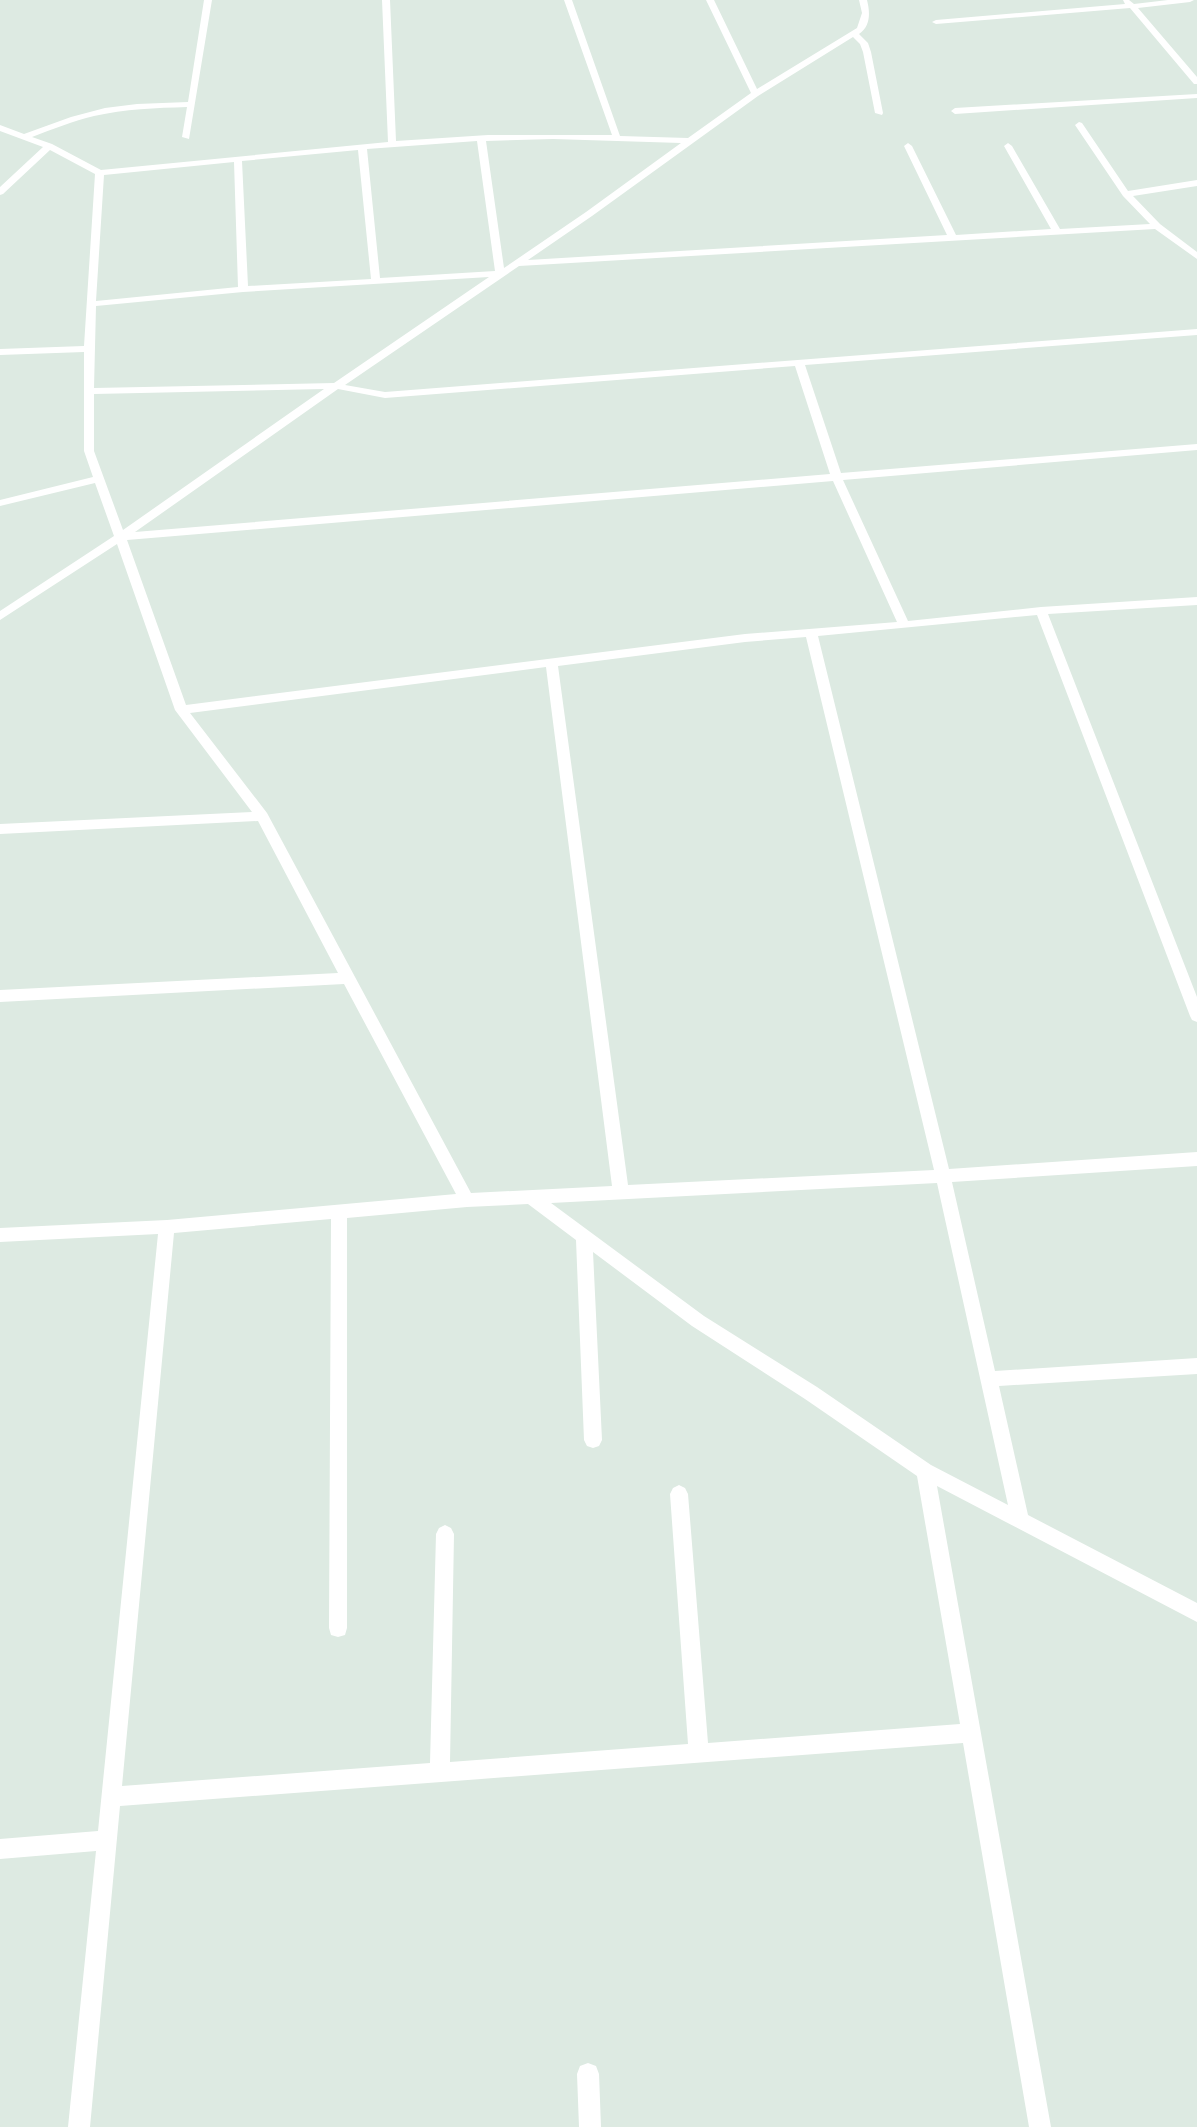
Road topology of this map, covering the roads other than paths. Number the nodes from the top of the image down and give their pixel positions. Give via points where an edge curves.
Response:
1 (208, 0) edge
2 (386, 0) edge
3 (568, 0) edge
4 (710, 0) edge
5 (863, 0) edge
6 (1125, 0) edge
7 (1190, 0) edge
8 (1132, 6) junction
9 (936, 22) dead end
10 (853, 33) junction
11 (1197, 82) edge
12 (755, 94) junction
13 (1197, 96) edge
14 (190, 104) junction
15 (955, 111) dead end
16 (879, 113) dead end
17 (1079, 125) dead end
18 (0, 128) edge
19 (186, 136) dead end
20 (24, 137) junction
21 (617, 138) junction
22 (481, 139) junction
23 (690, 141) junction
24 (392, 144) junction
25 (49, 146) junction
26 (908, 146) dead end
27 (1008, 146) dead end
28 (362, 147) junction
29 (238, 160) junction
30 (100, 173) junction
31 (1197, 183) edge
32 (0, 192) edge
33 (1126, 194) junction
34 (1157, 226) junction
35 (1057, 232) junction
36 (953, 238) junction
37 (1197, 256) edge
38 (517, 263) junction
39 (500, 274) junction
40 (376, 280) junction
41 (243, 289) junction
42 (91, 304) junction
43 (1197, 332) edge
44 (89, 349) junction
45 (0, 352) edge
46 (799, 362) junction
47 (336, 386) junction
48 (88, 391) junction
49 (1197, 447) edge
50 (837, 478) junction
51 (99, 479) junction
52 (0, 504) edge
53 (120, 538) junction
54 (1197, 601) edge
55 (1041, 611) junction
56 (0, 616) edge
57 (904, 625) junction
58 (811, 634) junction
59 (552, 662) junction
60 (182, 710) junction
61 (262, 816) junction
62 (0, 829) edge
63 (349, 978) junction
64 (0, 996) edge
65 (1197, 1016) edge
66 (1197, 1159) edge
67 (943, 1176) junction
68 (621, 1193) junction
69 (531, 1197) junction
70 (467, 1200) junction
71 (339, 1212) junction
72 (167, 1227) junction
73 (0, 1235) edge
74 (584, 1237) junction
75 (1197, 1366) edge
76 (988, 1379) junction
77 (593, 1440) dead end
78 (925, 1471) junction
79 (679, 1494) dead end
80 (1020, 1520) junction
81 (445, 1534) dead end
82 (1197, 1613) edge
83 (338, 1628) dead end
84 (971, 1733) junction
85 (699, 1754) junction
86 (440, 1773) junction
87 (112, 1797) junction
88 (107, 1840) junction
89 (0, 1849) edge
90 (588, 2074) dead end
91 (79, 2127) edge
92 (590, 2127) edge
93 (1040, 2127) edge

1 - 14 street
2 - 24 street
3 - 21 street
4 - 12 street
5 - 10 street via 866,13 861,28
6 - 8 street
7 - 8 street
8 - 9 street
8 - 11 street
10 - 12 street
10 - 16 street via 864,43 867,52
12 - 23 street
13 - 15 street
14 - 19 street
14 - 20 street via 106,110
17 - 33 street
18 - 20 street
20 - 25 street
21 - 22 street
21 - 23 street
22 - 24 street
22 - 39 street
23 - 38 street
24 - 28 street
25 - 30 street
25 - 32 street
26 - 36 street
27 - 35 street
28 - 29 street
28 - 40 street
29 - 30 street
29 - 41 street
30 - 42 street
31 - 33 street
33 - 34 street
34 - 35 street
34 - 37 street
35 - 36 street
36 - 38 street
38 - 39 street
39 - 40 street
39 - 47 street
40 - 41 street
41 - 42 street
42 - 44 street
43 - 46 street
44 - 45 street
44 - 48 street
46 - 47 street via 385,394
46 - 50 street
47 - 48 street
47 - 53 street
48 - 51 street via 89,451
49 - 50 street
50 - 53 street
50 - 57 street
51 - 52 street
51 - 53 street
53 - 56 street
53 - 60 street
54 - 55 street
55 - 57 street
55 - 65 street
57 - 58 street
58 - 59 street via 745,638
58 - 67 street
59 - 60 street
59 - 68 street
60 - 61 street
61 - 62 street
61 - 63 street
63 - 64 street
63 - 70 street
66 - 67 street
67 - 68 street
67 - 76 street
68 - 69 street
69 - 70 street
69 - 74 street
70 - 71 street
71 - 72 street
71 - 83 street
72 - 73 street
72 - 87 street
74 - 77 street
74 - 78 street via 698,1321
75 - 76 street
76 - 80 street
78 - 80 street
78 - 84 street
79 - 85 street
80 - 82 street
81 - 86 street
84 - 85 street
84 - 93 street
85 - 86 street
86 - 87 street
87 - 88 street
88 - 89 street
88 - 91 street
90 - 92 street

